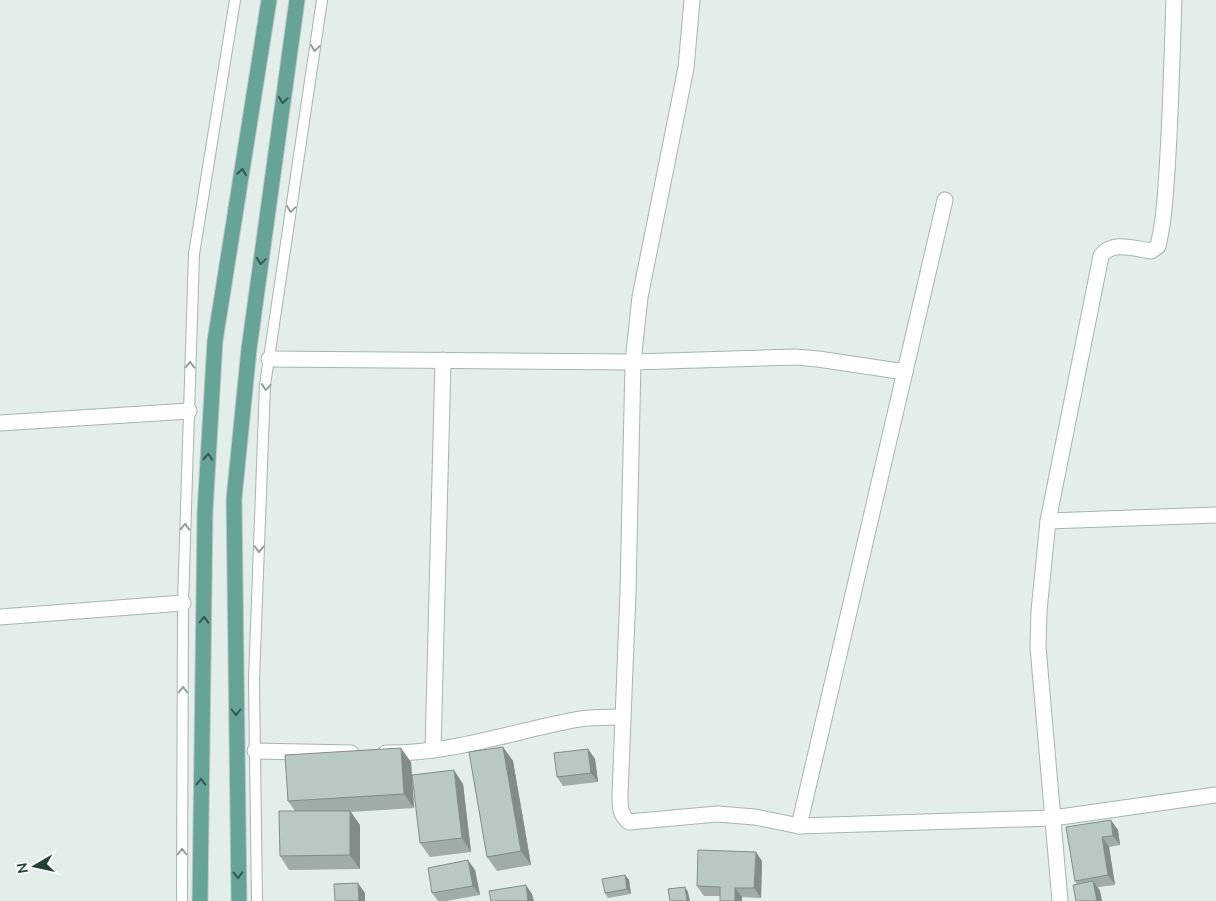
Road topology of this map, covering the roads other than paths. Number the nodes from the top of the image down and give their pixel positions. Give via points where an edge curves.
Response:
1 (235, 0) edge
2 (269, 0) edge
3 (297, 0) edge
4 (322, 0) edge
5 (692, 0) edge
6 (1174, 0) edge
7 (945, 200) dead end
8 (269, 359) junction
9 (443, 360) junction
10 (633, 362) junction
11 (905, 372) junction
12 (189, 411) junction
13 (0, 423) edge
14 (1216, 515) edge
15 (1048, 521) junction
16 (183, 603) junction
17 (0, 617) edge
18 (623, 716) junction
19 (433, 750) junction
20 (255, 751) junction
21 (1216, 795) edge
22 (1053, 818) junction
23 (799, 826) junction
24 (182, 901) edge
25 (200, 901) edge
26 (239, 901) edge
27 (257, 901) edge
28 (1060, 901) edge

12 -> 1 lane via 194,254
25 -> 2 main road via 205,512 215,341
3 -> 26 main road via 249,349 234,498
4 -> 8 lane
5 - 10 street via 686,68 640,297
6 - 15 street via 1168,152 1158,246 1150,251 1114,247 1101,256
7 - 11 street
8 - 9 street
8 -> 20 lane via 265,385 254,680
9 - 10 street
9 - 19 street
10 - 11 street via 795,357
10 - 18 street
11 - 23 street
12 - 13 street
16 -> 12 lane
14 - 15 street
15 - 22 street via 1038,647
16 - 17 street
24 -> 16 lane
18 - 19 street via 575,719
18 - 23 street via 620,809 629,822 717,814 755,817
19 - 20 street via 410,754
20 - 27 lane
21 - 22 street
22 - 23 street
22 - 28 street

